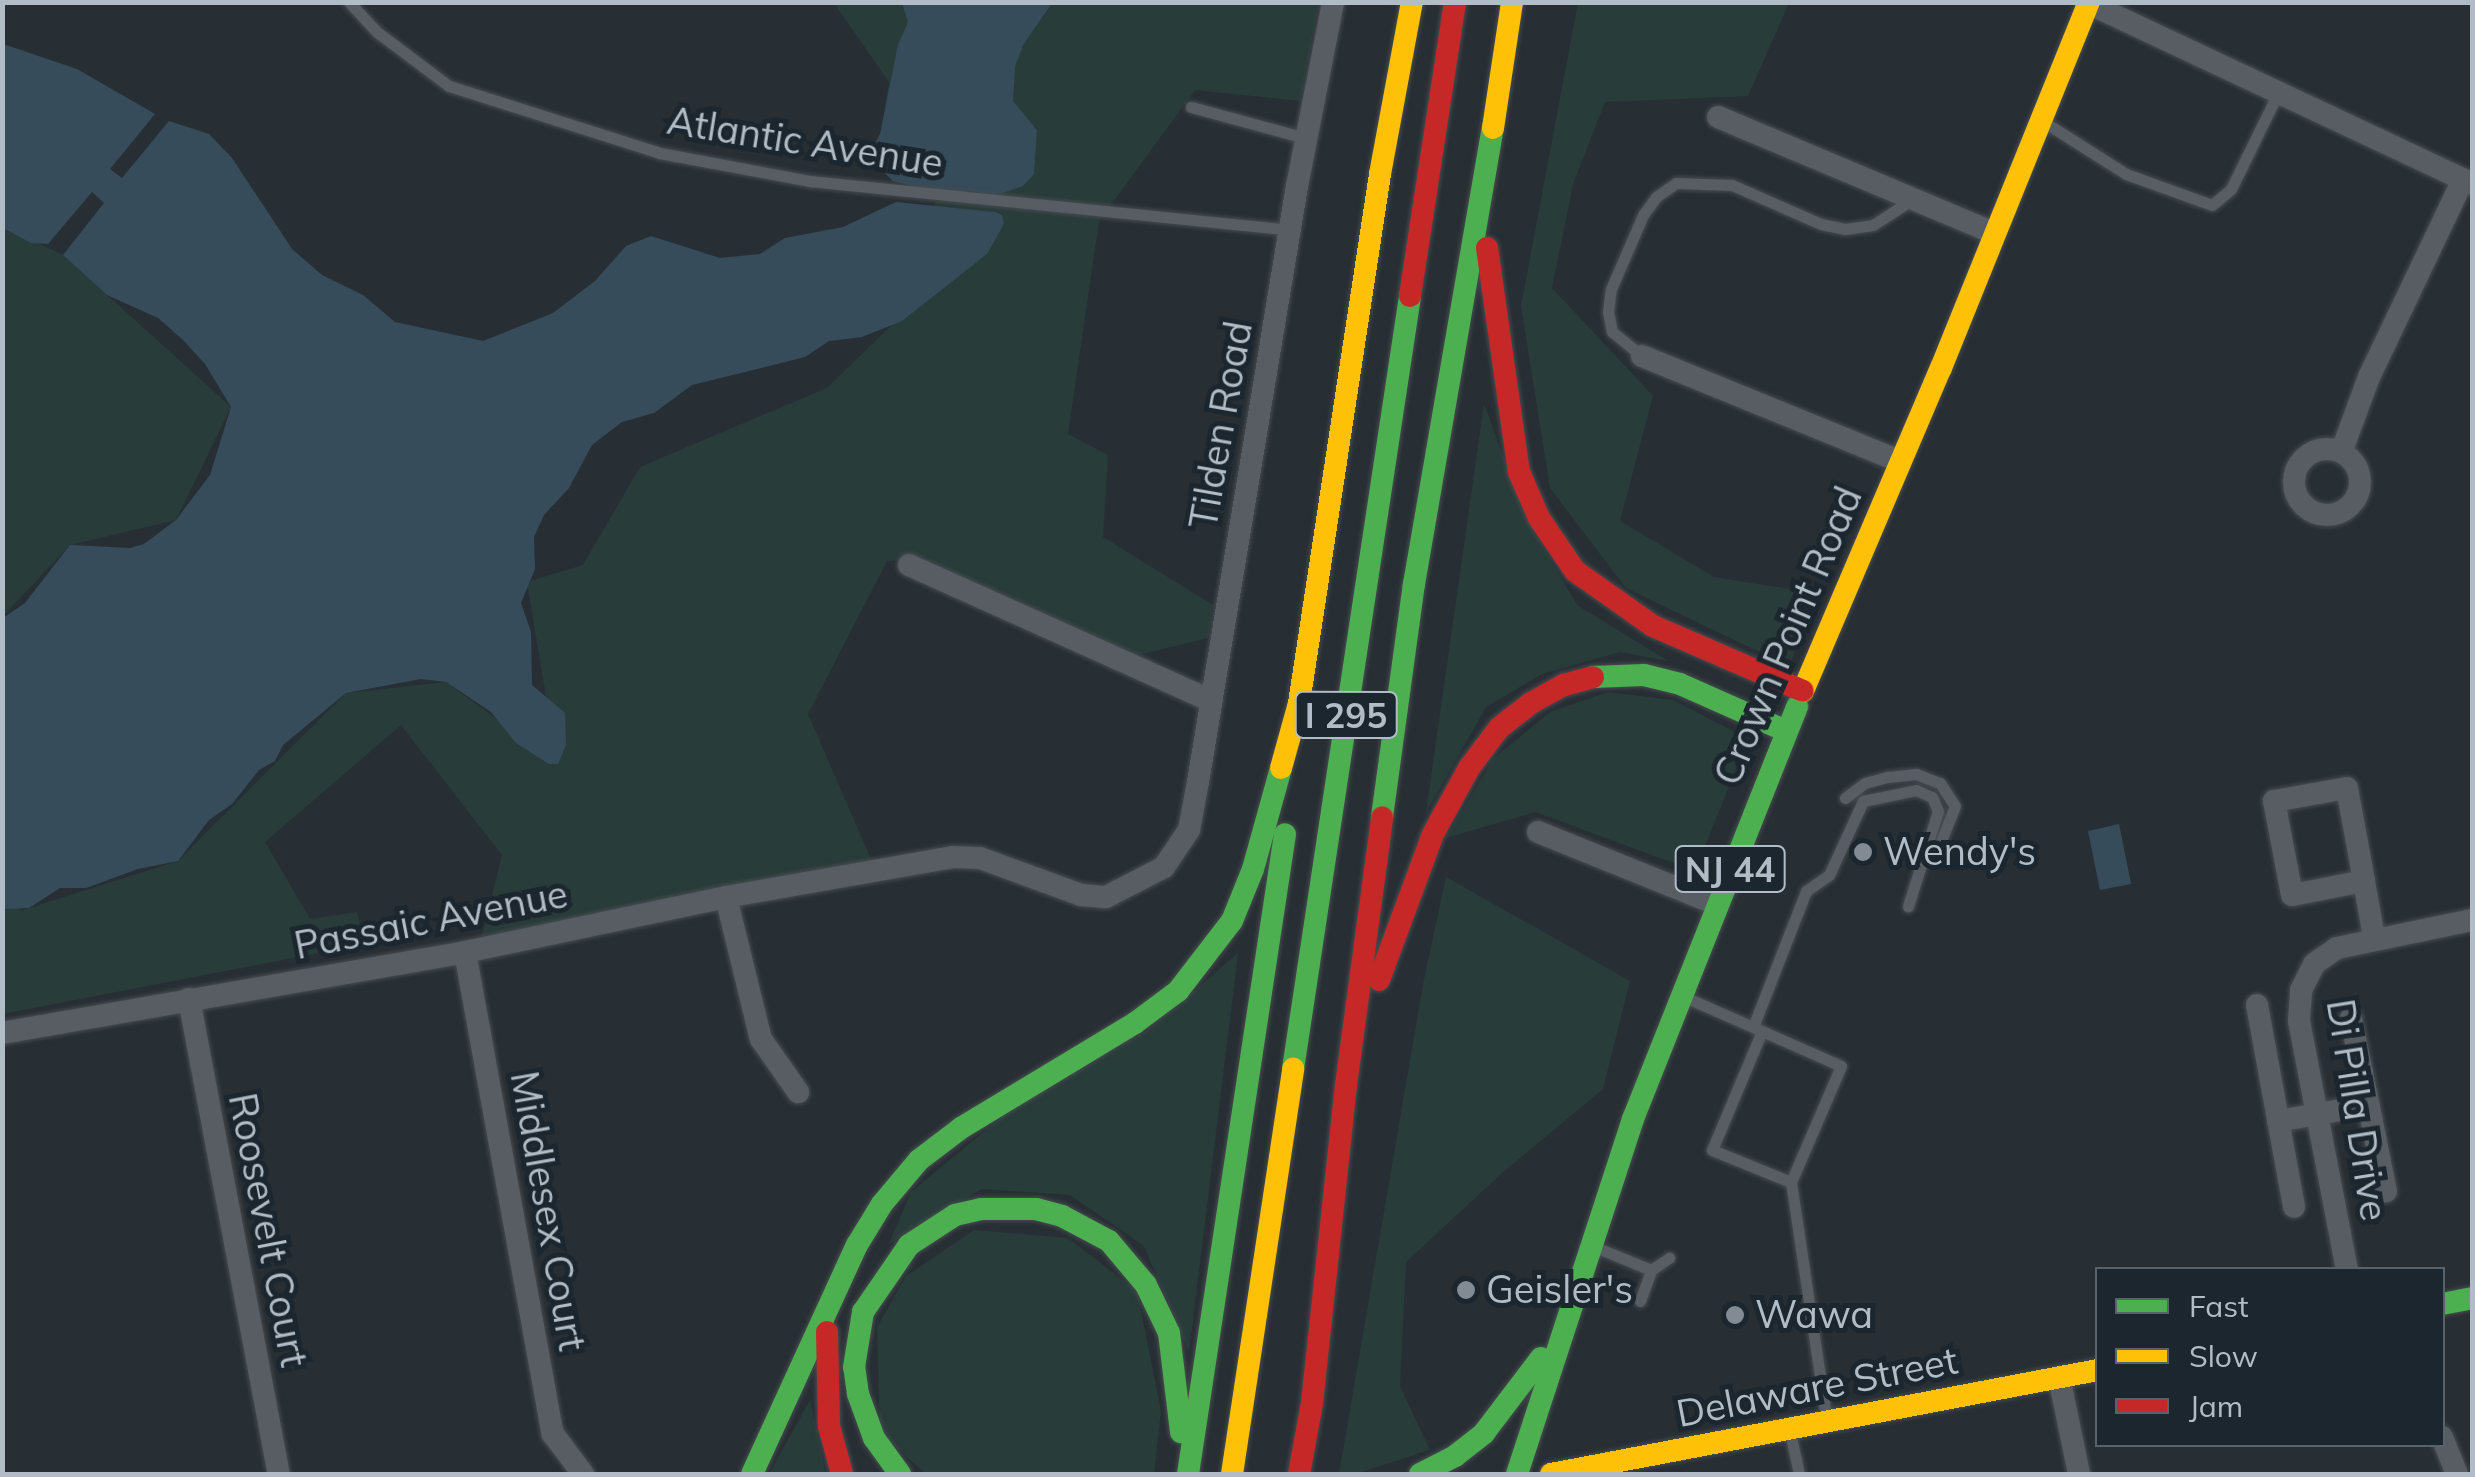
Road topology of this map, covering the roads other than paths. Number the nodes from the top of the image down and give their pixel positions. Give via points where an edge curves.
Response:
1 (350, 2) edge
2 (1333, 2) edge
3 (1412, 2) edge
4 (1455, 2) edge
5 (1512, 2) edge
6 (2088, 3) edge
7 (2278, 93) junction
8 (1191, 107) dead end
9 (1718, 117) dead end
10 (2041, 120) junction
11 (1309, 139) junction
12 (2468, 182) edge
13 (1914, 199) junction
14 (1481, 209) junction
15 (1290, 230) junction
16 (1994, 233) junction
17 (1642, 356) joint
18 (2342, 450) dead end
19 (1899, 461) junction
20 (909, 565) dead end
21 (1803, 691) junction
22 (1209, 700) junction
23 (1295, 724) junction
24 (1786, 731) junction
25 (1845, 798) dead end
26 (1538, 832) dead end
27 (1939, 846) dead end
28 (1172, 856) joint
29 (2364, 882) junction
30 (726, 898) junction
31 (1716, 904) junction
32 (1908, 906) dead end
33 (2472, 920) edge
34 (2374, 938) junction
35 (465, 952) junction
36 (1680, 994) junction
37 (189, 1000) junction
38 (2257, 1006) dead end
39 (2351, 1018) dead end
40 (1757, 1029) junction
41 (2, 1033) edge
42 (1346, 1086) junction
43 (798, 1092) dead end
44 (2369, 1105) junction
45 (2317, 1114) junction
46 (2278, 1121) junction
47 (1791, 1182) junction
48 (2386, 1192) dead end
49 (2294, 1207) dead end
50 (1590, 1245) junction
51 (1669, 1258) dead end
52 (2345, 1267) edge
53 (1651, 1270) junction
54 (2472, 1298) edge
55 (1640, 1301) dead end
56 (2445, 1303) edge
57 (828, 1312) junction
58 (1567, 1319) junction
59 (2095, 1371) edge
60 (2059, 1377) junction
61 (1827, 1420) junction
62 (1790, 1428) junction
63 (2445, 1445) edge
64 (279, 1474) edge
65 (583, 1474) edge
66 (752, 1474) edge
67 (842, 1474) edge
68 (900, 1474) edge
69 (1188, 1474) edge
70 (1232, 1474) edge
71 (1299, 1474) edge
72 (1420, 1474) edge
73 (1517, 1474) edge
74 (1550, 1474) edge
75 (1799, 1474) edge
76 (2079, 1474) edge
77 (2456, 1474) edge

1 - 15 lane, Atlantic Avenue via 376,32 449,86 660,153 810,180
2 - 11 street, Tilden Road
3 - 23 main road
4 - 70 main road, I 295
5 - 14 main road, I 295
6 - 7 street
6 - 10 main road, Crown Point Road / NJ 44
7 - 10 lane via 2231,189 2212,205 2126,174
7 - 12 street
8 - 11 lane
9 - 13 street
10 - 16 main road, Crown Point Road / NJ 44
11 - 15 street, Tilden Road
12 - 18 street via 2369,377
13 - 16 street
13 - 17 lane via 1873,225 1846,230 1732,185 1676,182 1644,215 1610,289 1612,332
14 - 21 main road via 1519,472 1539,518 1575,572 1653,626
14 - 42 main road, I 295 via 1414,584
15 - 22 street, Tilden Road
16 - 19 main road, Crown Point Road / NJ 44
17 - 19 street
19 - 21 main road, Crown Point Road / NJ 44
20 - 22 street
21 - 24 main road, Crown Point Road / NJ 44
22 - 28 street, Tilden Road via 1188,830
23 - 57 main road via 1253,870 1206,960 1135,1024 961,1128 920,1160 857,1245
23 - 69 main road via 1287,819
24 - 31 main road, Crown Point Road / NJ 44
24 - 42 main road via 1644,675 1602,675 1564,685 1499,728 1468,768 1433,834
25 - 27 lane via 1888,777 1916,774 1940,783 1955,806
26 - 31 street
28 - 30 street, Passaic Avenue via 1143,881 1106,897 1081,895 980,858 952,857
29 - 29 street via 2346,788 2274,801 2292,895
29 - 34 street
30 - 35 street, Passaic Avenue
30 - 43 street via 761,1039
31 - 36 main road, Crown Point Road / NJ 44
32 - 40 lane via 1938,811 1932,797 1916,790 1863,801 1829,875 1806,891
33 - 34 street
34 - 45 street, Di Pilla Drive via 2337,948 2314,964 2301,990 2299,1020
35 - 37 street, Passaic Avenue
35 - 65 street, Middlesex Court via 554,1434
36 - 40 lane
36 - 50 main road, Crown Point Road / NJ 44
37 - 41 street, Passaic Avenue
37 - 64 street, Roosevelt Court
38 - 46 street
39 - 44 street
40 - 47 lane via 1712,1150
40 - 47 lane via 1841,1066
42 - 71 main road, I 295
44 - 45 street
44 - 48 street
45 - 46 street
45 - 52 street, Di Pilla Drive
46 - 49 street
47 - 61 lane
50 - 53 lane
50 - 58 main road, Crown Point Road / NJ 44
51 - 53 lane
53 - 55 lane
54 - 56 main road
57 - 66 main road
57 - 67 main road via 829,1426
58 - 72 main road via 1484,1433
58 - 73 main road, Crown Point Road / NJ 44
59 - 60 main road, Delaware Street
60 - 61 main road, Delaware Street
60 - 76 street
61 - 62 main road, Delaware Street
62 - 74 main road, Delaware Street
62 - 75 lane
63 - 77 street
68 - 69 main road via 874,1438 858,1394 854,1366 863,1312 910,1245 931,1228 954,1215 1008,1207 1062,1216 1109,1241 1146,1285 1169,1333

